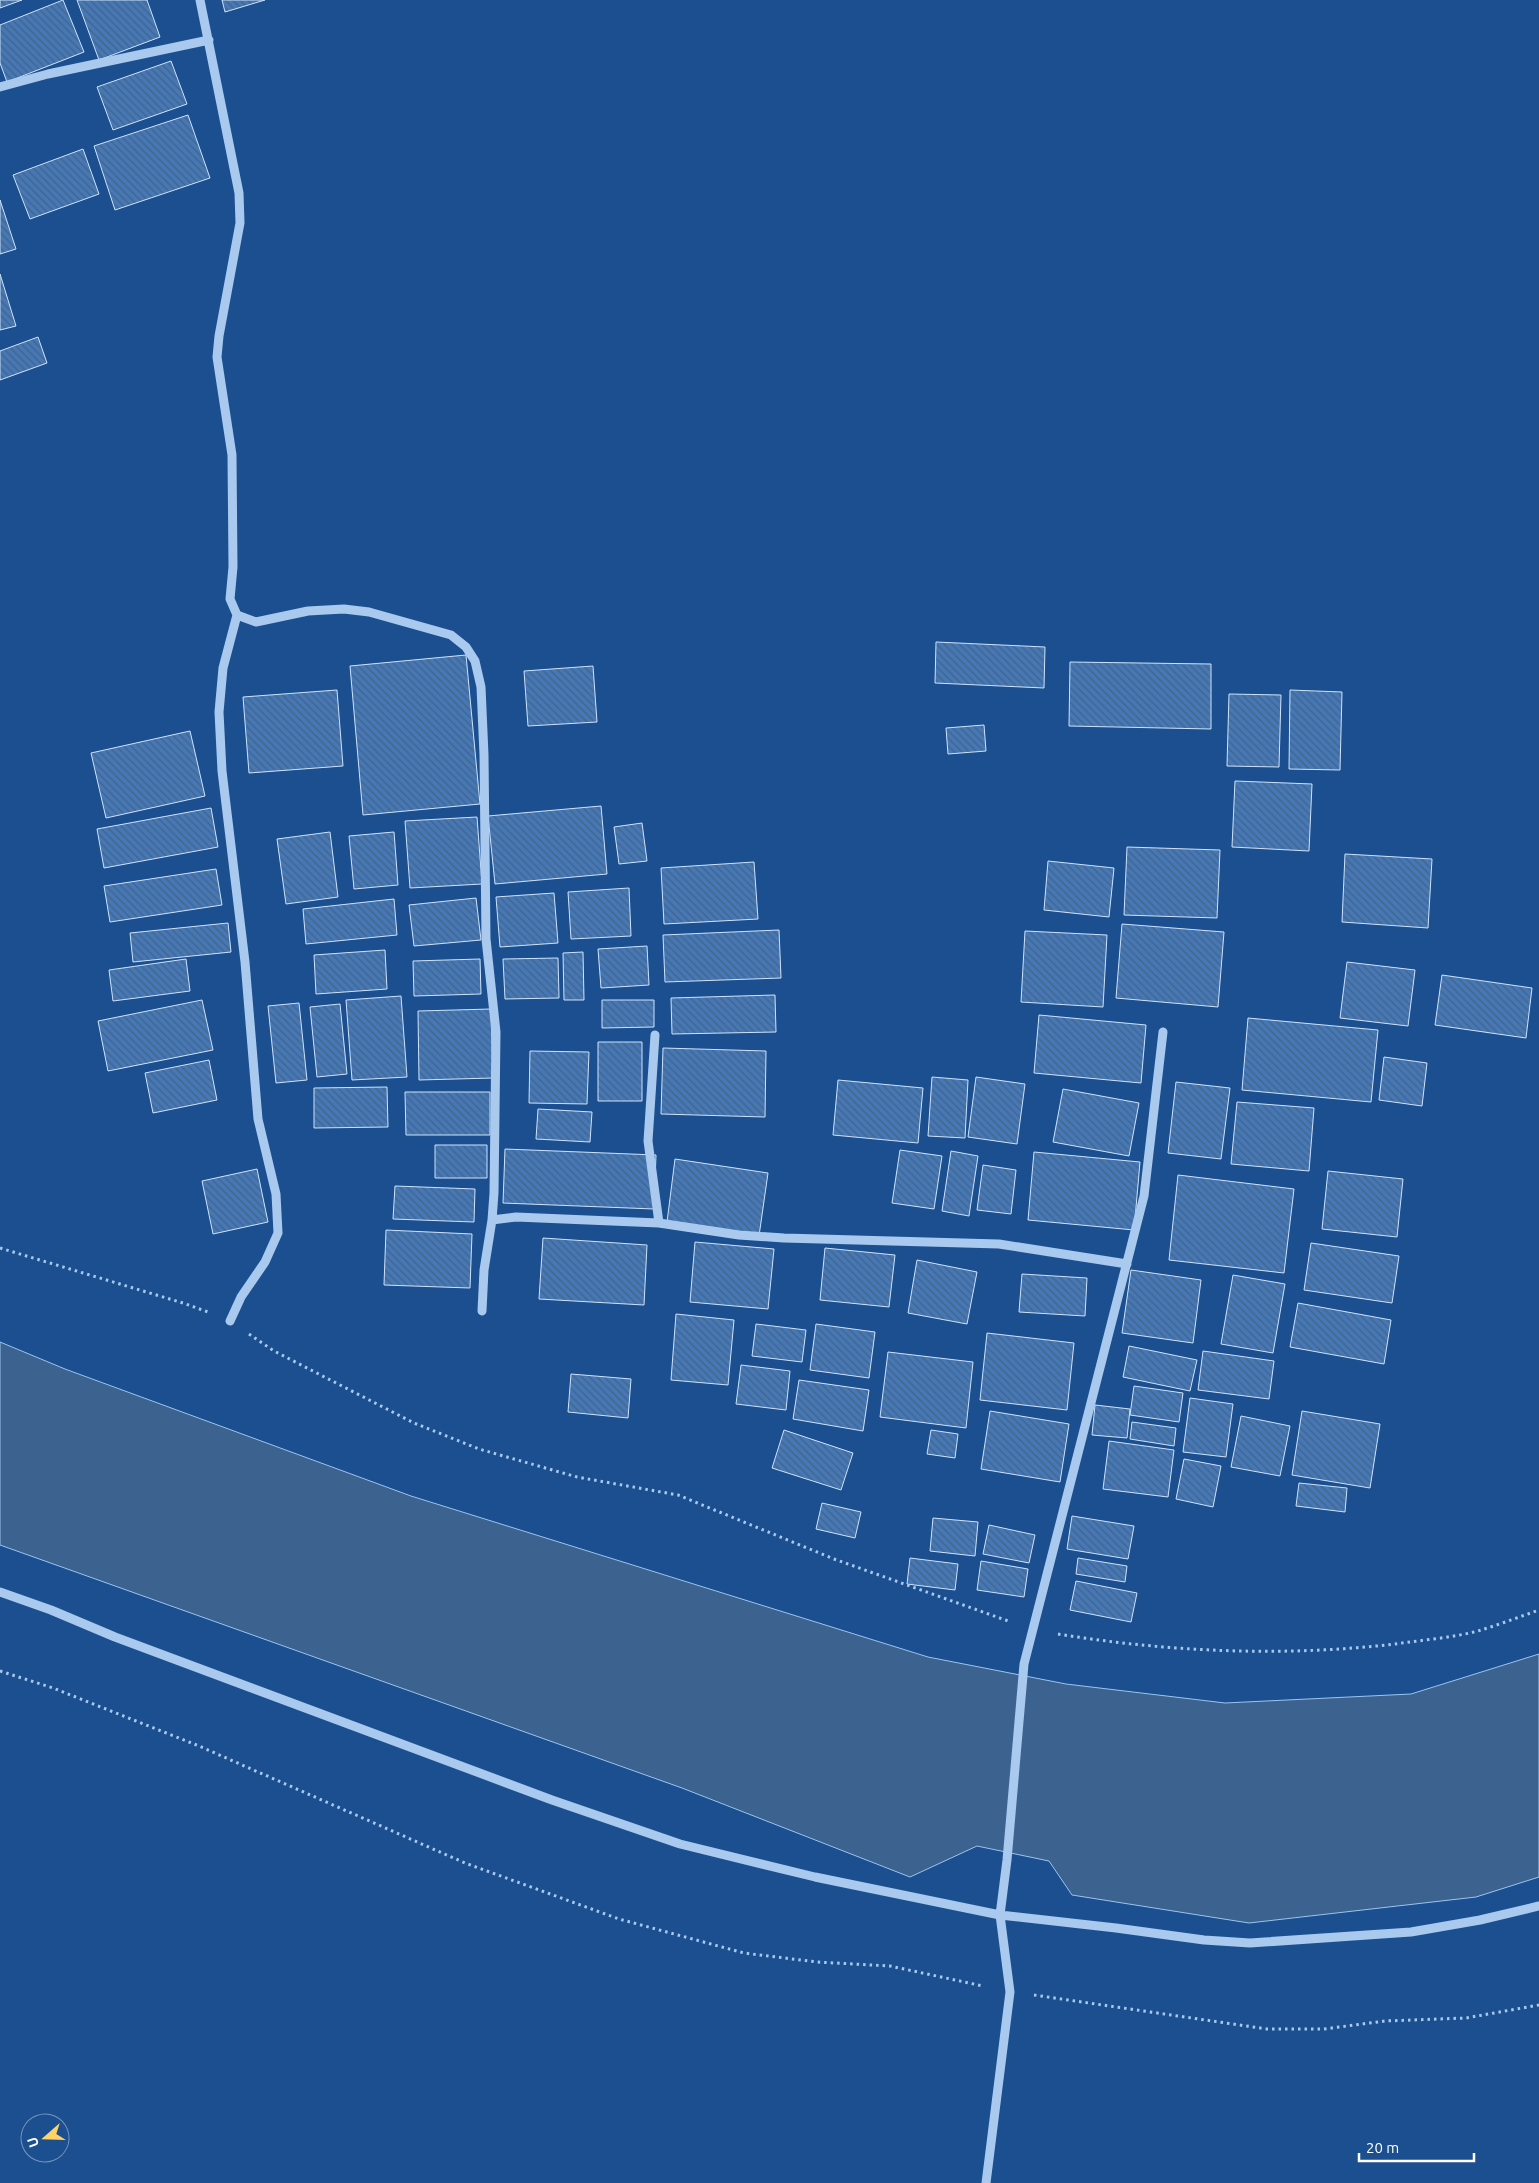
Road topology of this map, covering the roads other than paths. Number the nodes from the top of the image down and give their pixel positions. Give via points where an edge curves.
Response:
1 (200, 0) edge
2 (209, 40) junction
3 (0, 87) edge
4 (237, 615) junction
5 (1163, 1032) dead end
6 (655, 1036) dead end
7 (492, 1220) junction
8 (659, 1223) junction
9 (1127, 1264) junction
10 (482, 1311) dead end
11 (230, 1321) road end
12 (0, 1592) edge
13 (1539, 1906) edge
14 (1000, 1915) junction
15 (986, 2183) edge

1 - 2 street
2 - 3 street
2 - 4 street via 239,193 240,223 218,357 232,455 233,567 230,600
4 - 7 street via 256,622 308,611 344,609 369,612 451,635 466,647 475,661 484,755 486,939 496,1032
4 - 11 street via 223,668 219,712 222,771 245,962 258,1119 276,1194 278,1233
5 - 9 street via 1144,1196
6 - 8 street via 648,1141
7 - 8 street via 516,1217
7 - 10 street
8 - 9 street via 784,1238 999,1244
9 - 14 street via 1024,1664
12 - 14 street via 552,1800 680,1844 806,1875
13 - 14 street via 1411,1932 1250,1943
14 - 15 street via 1010,1992

